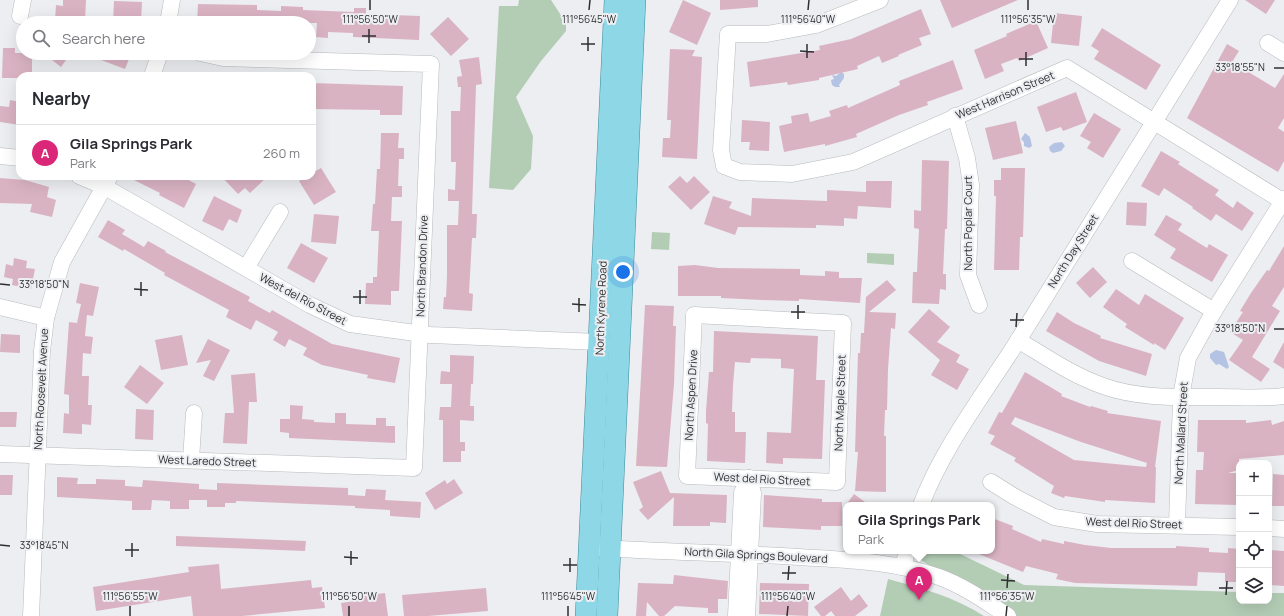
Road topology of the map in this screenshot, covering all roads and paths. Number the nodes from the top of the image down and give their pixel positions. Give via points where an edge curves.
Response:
1 (23, 0) edge
2 (172, 0) edge
3 (615, 0) edge
4 (635, 0) edge
5 (880, 0) edge
6 (1230, 0) edge
7 (20, 16) dead end
8 (169, 16) edge
9 (1268, 43) dead end
10 (1284, 53) edge
11 (158, 60) edge
12 (292, 60) edge
13 (153, 72) edge
14 (955, 116) junction
15 (1153, 121) junction
16 (0, 156) edge
17 (16, 158) edge
18 (98, 180) edge
19 (108, 182) edge
20 (1284, 201) edge
21 (280, 212) dead end
22 (1132, 261) dead end
23 (246, 268) junction
24 (979, 305) dead end
25 (0, 307) edge
26 (1214, 311) junction
27 (694, 315) joint
28 (46, 318) junction
29 (420, 334) junction
30 (1018, 340) junction
31 (599, 342) junction
32 (1284, 396) edge
33 (1181, 397) junction
34 (194, 413) dead end
35 (0, 454) edge
36 (37, 456) junction
37 (191, 460) junction
38 (414, 468) joint
39 (687, 476) joint
40 (750, 478) junction
41 (837, 482) joint
42 (991, 482) dead end
43 (922, 502) edge
44 (1177, 525) junction
45 (1236, 527) edge
46 (1272, 528) edge
47 (1284, 529) edge
48 (599, 548) junction
49 (744, 554) junction
50 (906, 554) edge
51 (903, 568) junction
52 (31, 616) edge
53 (586, 616) edge
54 (607, 616) edge
55 (736, 616) edge
56 (747, 616) edge
57 (1008, 616) edge

1 - 7 street
2 - 8 street
3 - 31 main road, North Kyrene Road
4 - 48 main road, North Kyrene Road
5 - 14 street, West Harrison Street via 816,24 767,34 728,34 720,150 724,166 740,172 792,174 854,162
6 - 15 street, North Day Street
9 - 10 street
11 - 13 street
12 - 29 street, North Brandon Drive via 431,64
14 - 15 street, West Harrison Street via 1067,68
14 - 24 street, North Poplar Court via 967,158 970,185 968,275
15 - 20 street, West Harrison Street
15 - 30 street, North Day Street
16 - 17 street
18 - 19 street, West del Rio Street
19 - 23 street, West del Rio Street
19 - 28 street, North Roosevelt Avenue via 62,262
20 - 26 street, North Mallard Street
21 - 23 street
22 - 26 street
23 - 29 street, West del Rio Street via 310,306 350,324
25 - 28 street
26 - 33 street, North Mallard Street via 1188,358
27 - 39 street, North Aspen Drive
27 - 41 street, North Maple Street via 843,323
28 - 36 street, North Roosevelt Avenue
29 - 31 street, West del Rio Street
29 - 38 street, North Brandon Drive
30 - 33 street via 1066,370 1104,386 1135,393
30 - 43 street, North Day Street via 935,471
31 - 48 main road, North Kyrene Road
32 - 33 street via 1264,399
33 - 44 street, North Mallard Street
34 - 37 street
35 - 36 street, West Laredo Street
36 - 37 street, West Laredo Street
36 - 52 street, North Roosevelt Avenue
37 - 38 street, West Laredo Street
39 - 40 street, West del Rio Street
40 - 41 street, West del Rio Street
40 - 49 street via 742,494
42 - 44 street, West del Rio Street via 1054,517 1097,524
44 - 45 street, West del Rio Street
46 - 47 street
48 - 49 street, North Gila Springs Boulevard
48 - 53 main road, North Kyrene Road
48 - 54 main road, North Kyrene Road
49 - 51 street, North Gila Springs Boulevard via 857,560
49 - 55 street
49 - 56 street
50 - 51 street
51 - 57 street, North Gila Springs Boulevard via 941,578 979,597

